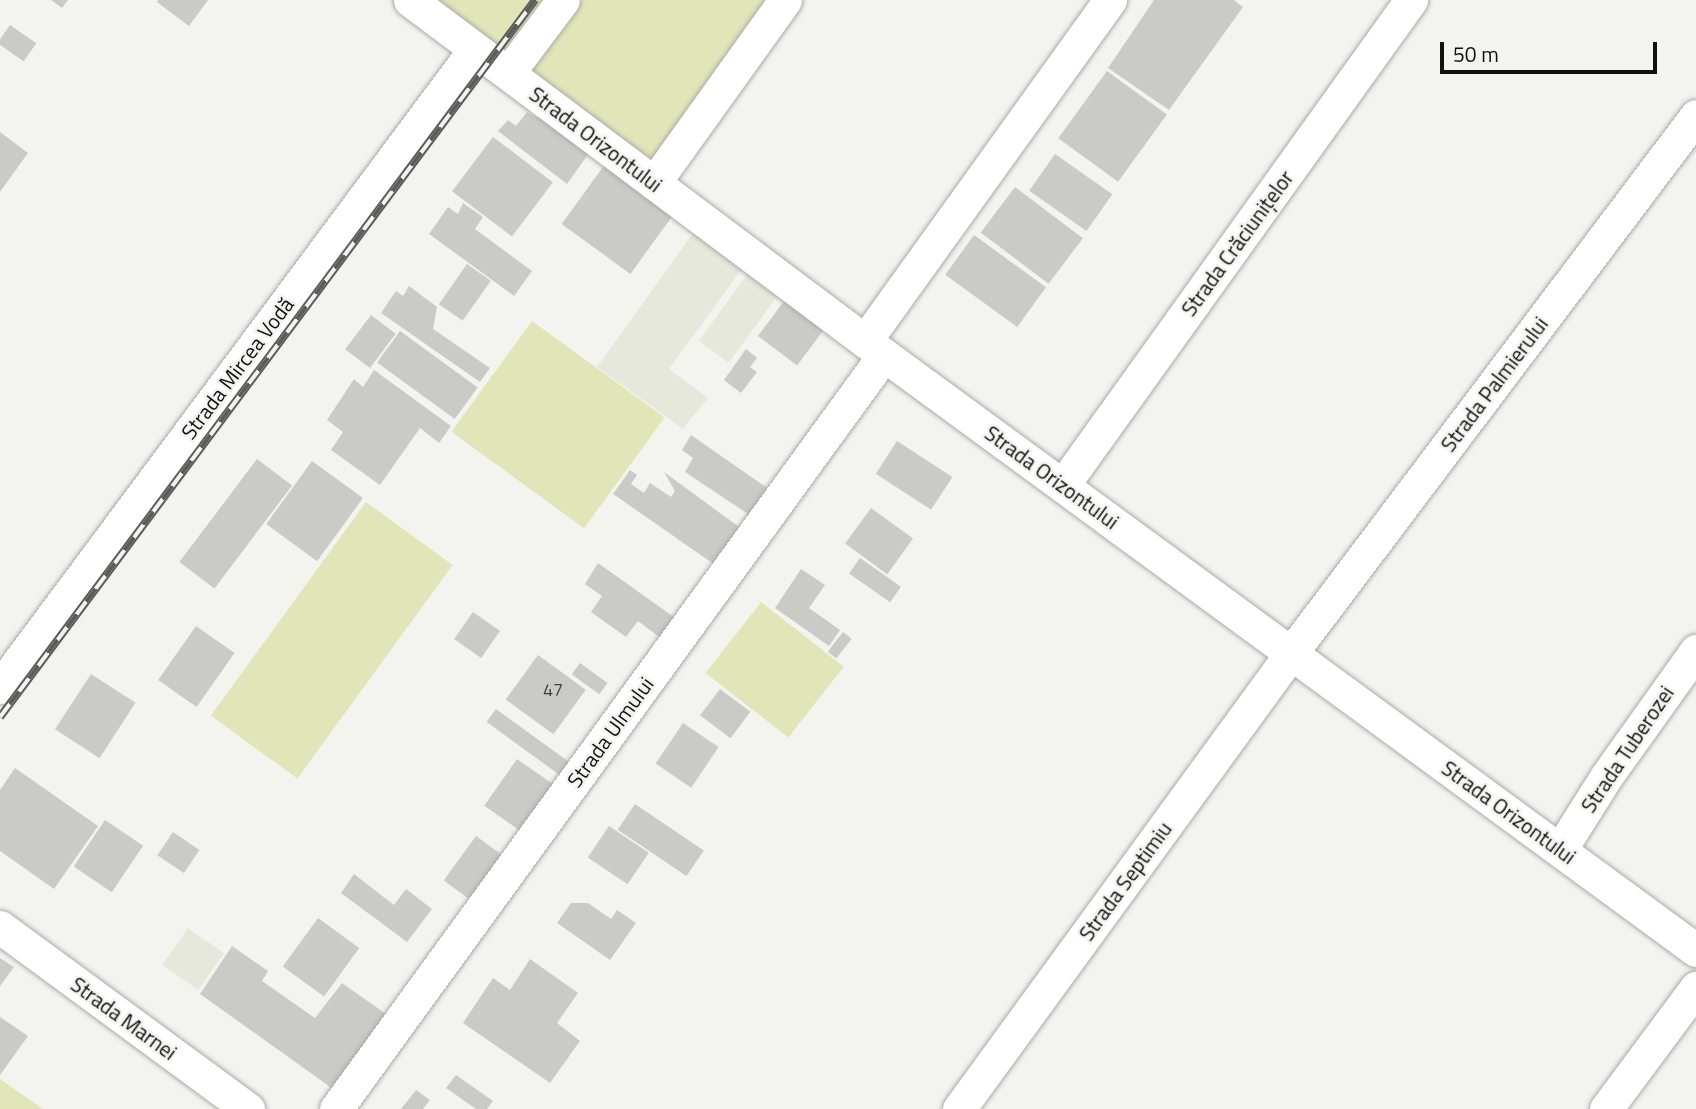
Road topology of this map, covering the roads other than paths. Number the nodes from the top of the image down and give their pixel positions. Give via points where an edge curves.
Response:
1 (410, 0) edge
2 (563, 0) edge
3 (785, 0) edge
4 (1110, 0) edge
5 (1411, 0) edge
6 (475, 49) junction
7 (508, 74) junction
8 (1696, 116) edge
9 (654, 183) junction
10 (875, 348) junction
11 (1063, 485) junction
12 (1696, 651) edge
13 (1292, 652) junction
14 (0, 687) edge
15 (1559, 850) junction
16 (0, 927) edge
17 (1696, 950) edge
18 (1696, 988) edge
19 (248, 1109) edge
20 (336, 1109) edge
21 (959, 1109) edge
22 (1606, 1109) edge

1 - 6 street, Strada Orizontului
2 - 7 street
3 - 9 street
4 - 10 street, Strada Ulmului
5 - 11 street, Strada Crăciunițelor
6 - 7 street, Strada Orizontului
6 - 14 street, Strada Mircea Vodă
7 - 9 street, Strada Orizontului
8 - 13 street, Strada Palmierului
9 - 10 street, Strada Orizontului
10 - 11 street, Strada Orizontului
10 - 20 street, Strada Ulmului
11 - 13 street, Strada Orizontului
12 - 15 street, Strada Tuberozei
13 - 15 street, Strada Orizontului
13 - 21 street, Strada Septimiu
15 - 17 street, Strada Orizontului
16 - 19 street, Strada Marnei
18 - 22 street

